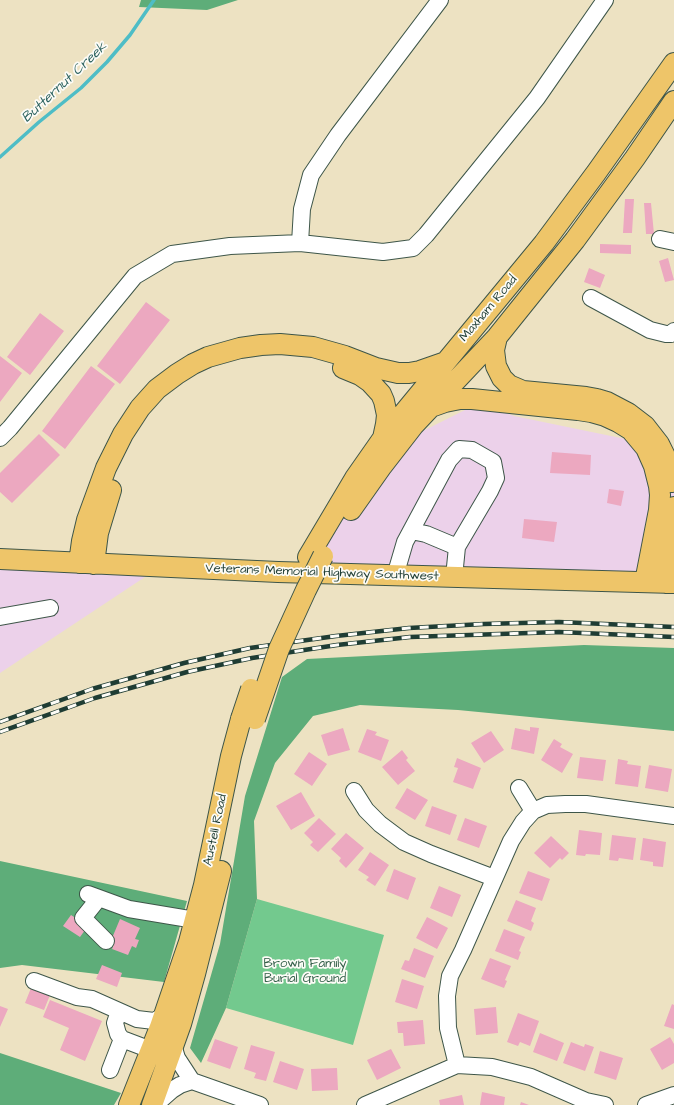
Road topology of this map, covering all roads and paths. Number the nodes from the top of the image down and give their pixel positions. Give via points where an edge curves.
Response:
1 (440, 0) edge
2 (606, 0) edge
3 (674, 63) edge
4 (674, 101) edge
5 (300, 243) junction
6 (591, 298) dead end
7 (674, 331) edge
8 (497, 337) junction
9 (445, 362) junction
10 (431, 407) junction
11 (0, 438) edge
12 (383, 438) junction
13 (674, 492) edge
14 (674, 507) edge
15 (337, 520) junction
16 (411, 532) junction
17 (457, 547) junction
18 (316, 556) joint
19 (0, 559) edge
20 (87, 564) junction
21 (394, 576) junction
22 (454, 577) junction
23 (645, 582) junction
24 (670, 583) edge
25 (50, 608) dead end
26 (0, 617) edge
27 (248, 719) junction
28 (519, 788) dead end
29 (354, 791) dead end
30 (533, 810) junction
31 (674, 816) edge
32 (494, 878) junction
33 (195, 920) junction
34 (106, 941) dead end
35 (34, 981) dead end
36 (119, 1011) junction
37 (163, 1016) junction
38 (122, 1039) junction
39 (173, 1045) junction
40 (151, 1050) junction
41 (457, 1065) junction
42 (110, 1070) dead end
43 (192, 1081) junction
44 (673, 1098) edge
45 (129, 1105) edge
46 (152, 1105) edge
47 (155, 1105) edge
48 (260, 1105) edge
49 (365, 1105) edge
50 (605, 1105) edge
51 (646, 1105) edge

1 - 5 street via 338,135 311,175 302,209
2 - 5 street via 537,98 413,248 383,252
3 - 9 main road, Maxham Road via 558,225
4 - 8 main road, Maxham Road via 601,206
5 - 11 street via 230,246 172,254 135,276
6 - 7 street via 650,330 666,334
8 - 10 main road, Maxham Road
8 - 13 main road via 494,350 496,366 509,385 523,391 586,397 607,402 645,426 665,456
9 - 12 main road, Maxham Road
9 - 20 main road via 420,371 398,373 326,350 280,344 240,348 193,364 157,389 136,414 117,444 87,520 82,541
10 - 15 main road, Maxham Road
10 - 23 main road via 472,399 578,410 604,416 631,430 646,448 654,466 660,496
12 - 15 main road, Maxham Road
12 - 20 main road via 386,424 384,401 381,394 360,374 313,359 276,354 238,360 207,370 181,385 166,398 155,408 140,430 108,496
14 - 24 main road via 668,540
15 - 18 main road, Maxham Road
16 - 17 street via 426,534
16 - 17 street via 449,460 458,449 472,450 493,462 496,478
16 - 21 street
17 - 22 street
18 - 27 main road, Austell Road, bridge via 270,636
19 - 20 main road, Veterans Memorial Highway Southwest
20 - 21 main road, Veterans Memorial Highway Southwest
21 - 22 main road, Veterans Memorial Highway Southwest
22 - 23 main road, Veterans Memorial Highway Southwest
23 - 24 main road, Veterans Memorial Highway Southwest
25 - 26 street
27 - 33 main road, Austell Road via 231,756
27 - 39 main road, Austell Road via 243,767 218,887
28 - 30 street
29 - 32 street via 366,810 404,842
30 - 31 street via 547,805 586,804
30 - 32 street via 511,841
32 - 41 street via 450,976 447,996 448,1028
33 - 34 street via 129,909 93,896 83,918
33 - 37 main road, Austell Road
35 - 36 street via 77,997 92,999
36 - 37 street via 147,1021 154,1021
36 - 38 street via 116,1023
37 - 40 main road, Austell Road
38 - 40 street
38 - 42 street
39 - 43 street
39 - 46 main road, Austell Road
40 - 45 main road, Austell Road
41 - 49 street
41 - 50 street via 492,1067 531,1077 586,1101
43 - 47 street via 172,1090
43 - 48 street
44 - 51 street

